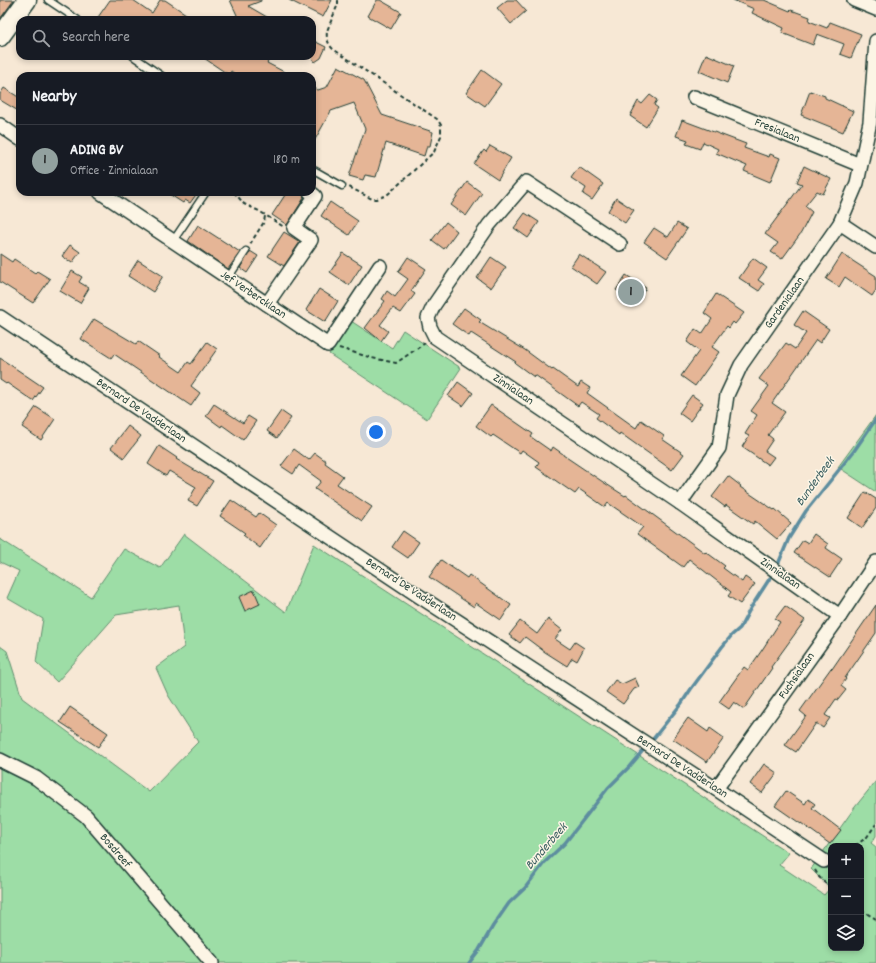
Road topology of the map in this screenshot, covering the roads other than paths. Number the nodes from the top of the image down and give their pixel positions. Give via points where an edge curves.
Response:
1 (27, 0) edge
2 (48, 0) edge
3 (854, 0) edge
4 (875, 0) edge
5 (876, 4) edge
6 (876, 10) edge
7 (72, 16) edge
8 (0, 37) edge
9 (876, 41) edge
10 (139, 60) edge
11 (156, 72) edge
12 (874, 95) edge
13 (694, 97) dead end
14 (0, 125) edge
15 (16, 135) edge
16 (860, 165) junction
17 (316, 171) edge
18 (342, 186) road end
19 (106, 196) edge
20 (203, 196) edge
21 (316, 196) edge
22 (840, 223) junction
23 (173, 241) junction
24 (620, 244) dead end
25 (876, 247) edge
26 (246, 251) road end
27 (380, 266) dead end
28 (228, 278) junction
29 (267, 304) junction
30 (0, 317) edge
31 (680, 504) junction
32 (876, 562) edge
33 (840, 616) junction
34 (0, 760) edge
35 (716, 789) junction
36 (824, 861) dead end
37 (212, 963) edge

1 - 8 street
2 - 7 lane
3 - 6 street
4 - 5 street
9 - 12 street, Gardenialaan
10 - 11 lane
12 - 16 street, Gardenialaan
13 - 16 street, Fresialaan
14 - 15 street
16 - 22 street, Gardenialaan via 857,184
17 - 18 lane
19 - 23 street, Jef Verbercklaan
20 - 23 lane
21 - 29 street via 294,228 311,240
22 - 25 street
22 - 31 street, Gardenialaan via 741,365 727,395 719,448
23 - 28 street, Jef Verbercklaan
24 - 31 street, Zinnialaan via 526,182 489,224 434,305 428,318 430,327 435,337
26 - 28 lane
27 - 29 street, Jef Verbercklaan via 328,345
28 - 29 street, Jef Verbercklaan
30 - 35 street, Bernard De Vadderlaan
31 - 33 street, Zinnialaan
32 - 33 street, Fuchsialaan
33 - 35 street, Fuchsialaan
34 - 37 street, Bosdreef via 36,778 86,816
35 - 36 street, Bernard De Vadderlaan

